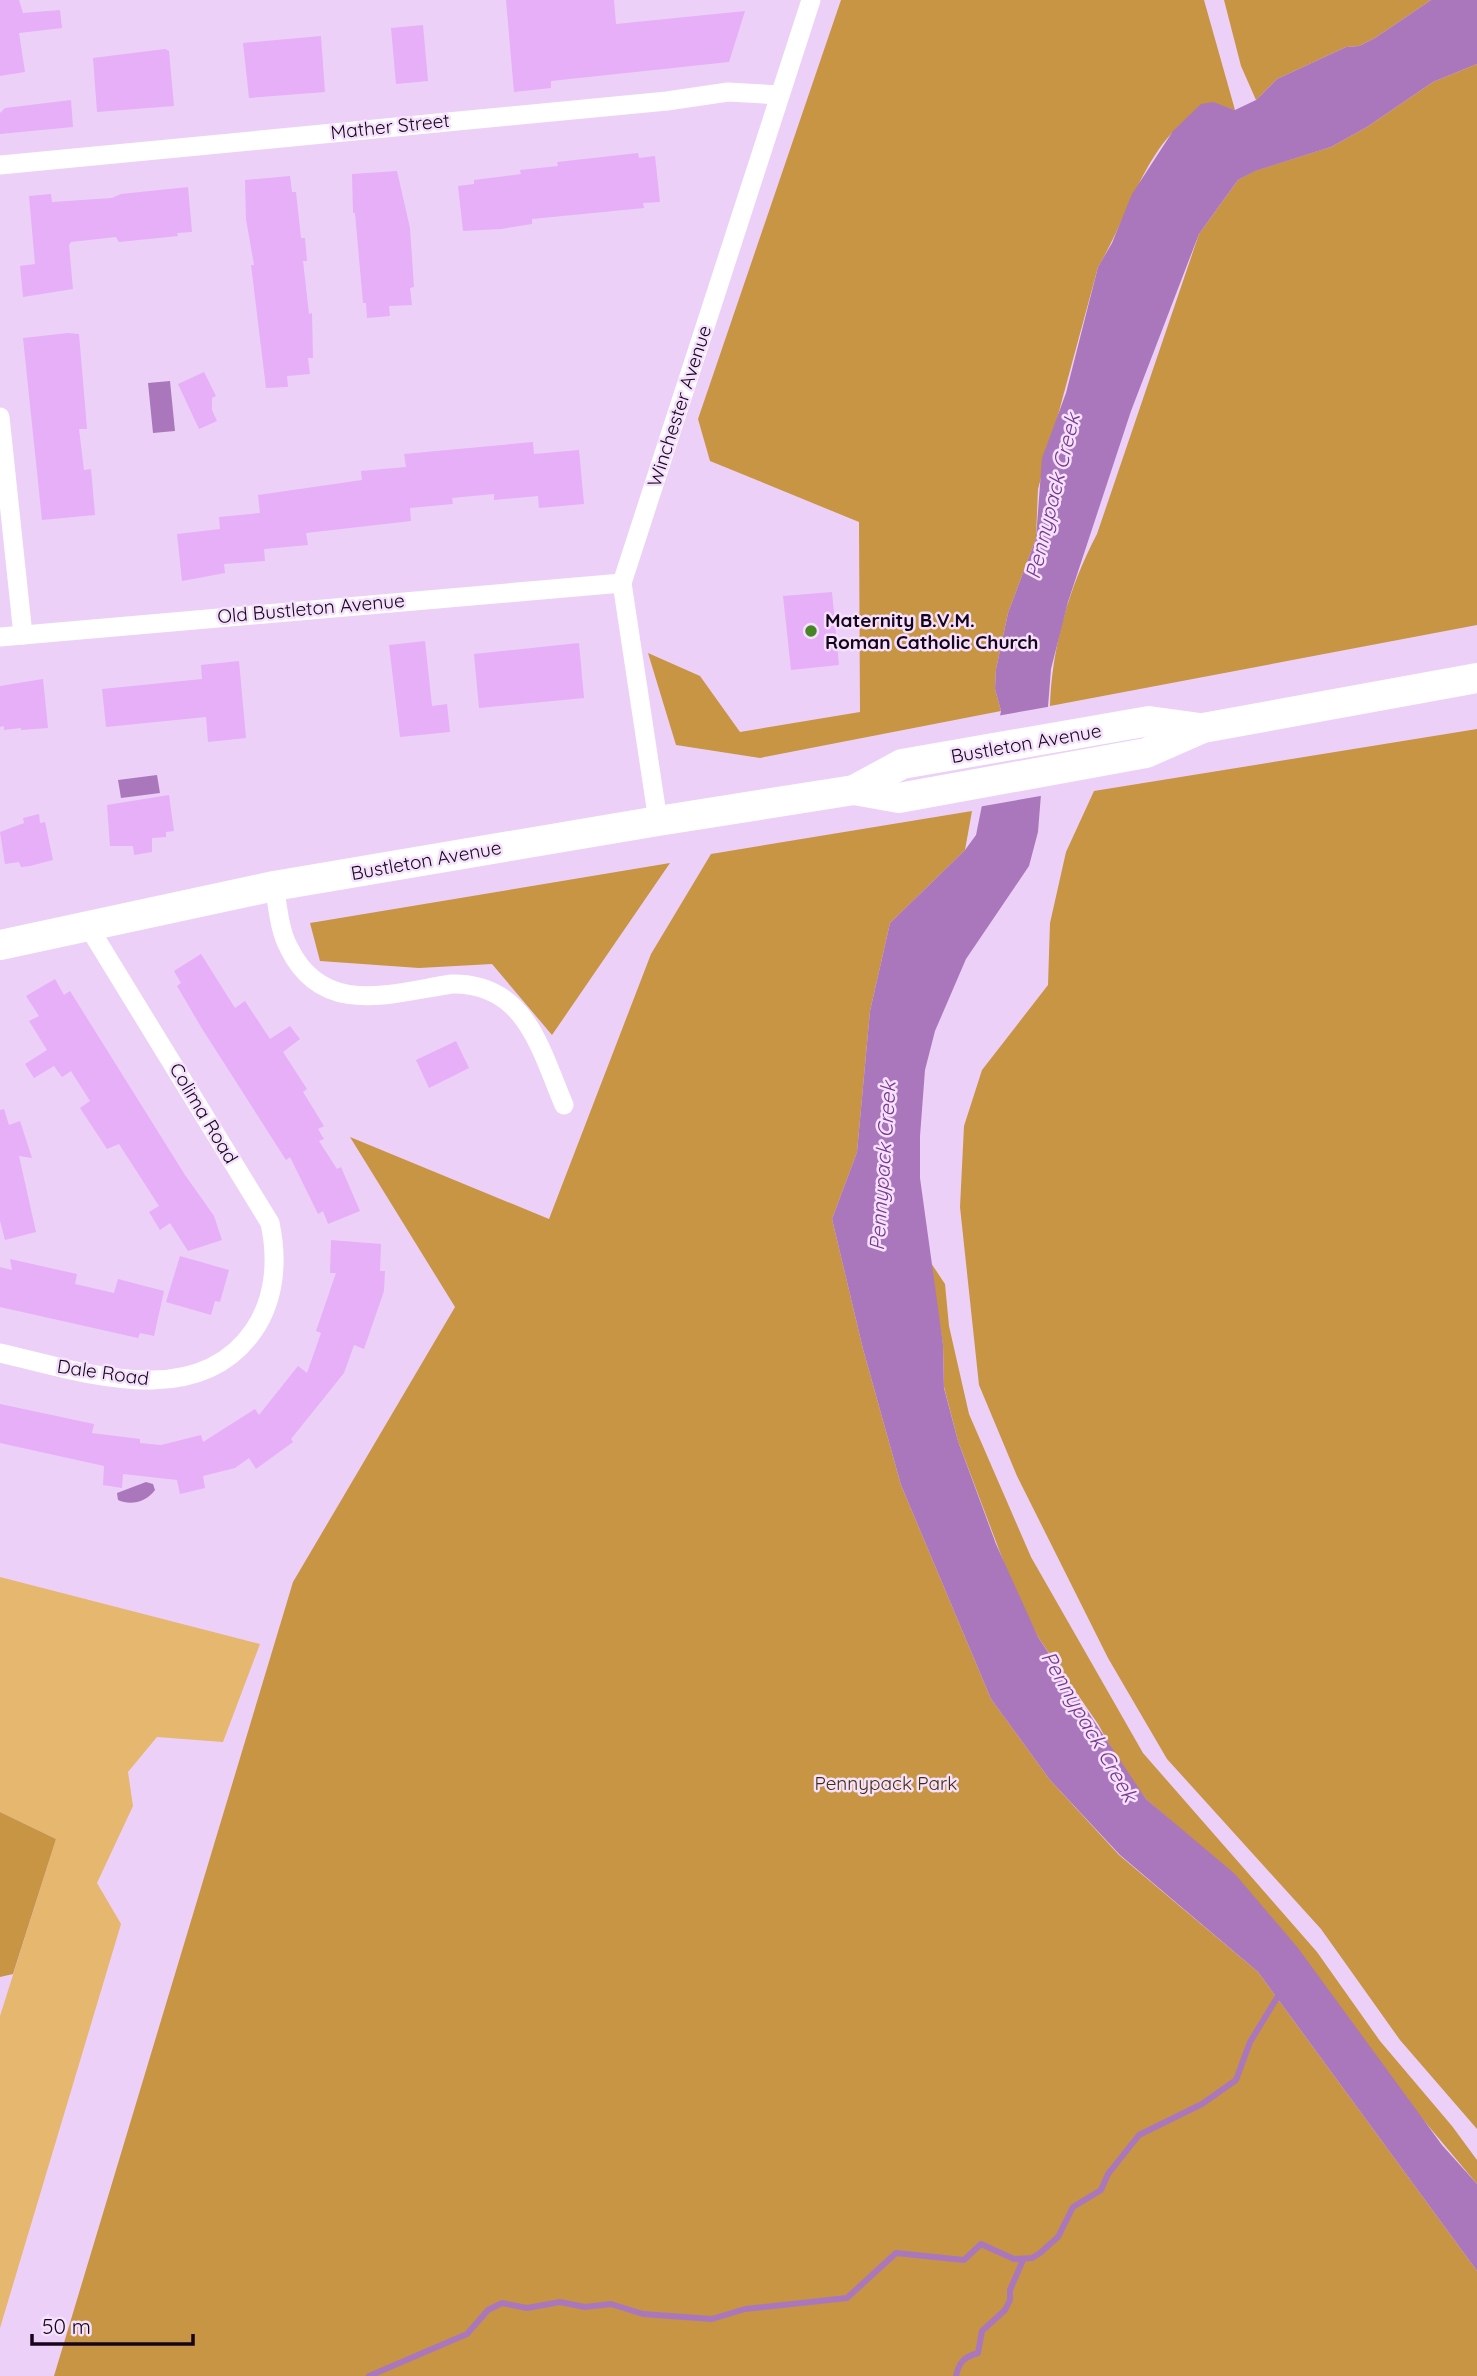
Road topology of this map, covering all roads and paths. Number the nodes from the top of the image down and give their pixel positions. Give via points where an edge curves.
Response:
1 (811, 0) edge
2 (780, 94) junction
3 (0, 165) edge
4 (0, 417) edge
5 (622, 583) junction
6 (23, 635) junction
7 (0, 637) edge
8 (1477, 678) edge
9 (1203, 728) junction
10 (854, 790) junction
11 (658, 821) junction
12 (274, 886) junction
13 (88, 926) junction
14 (0, 945) edge
15 (564, 1105) dead end
16 (265, 1313) joint
17 (0, 1353) edge

1 - 2 street, Winchester Avenue
2 - 3 street, Mather Street via 728,92
2 - 5 street, Winchester Avenue
4 - 6 street
5 - 6 street, Old Bustleton Avenue
5 - 11 street, Winchester Avenue
6 - 7 street, Old Bustleton Avenue
8 - 9 main road, Bustleton Avenue
9 - 10 main road, Bustleton Avenue via 1146,753 899,798
9 - 10 main road, Bustleton Avenue via 1149,721 902,764
10 - 11 main road, Bustleton Avenue
11 - 12 main road, Bustleton Avenue
12 - 13 main road, Bustleton Avenue
12 - 15 street via 289,949 319,983 346,997 363,998 452,984 491,991 530,1025
13 - 14 main road, Bustleton Avenue
13 - 16 street, Colima Road via 270,1223 275,1248
16 - 17 street, Dale Road via 246,1342 195,1377 147,1381

